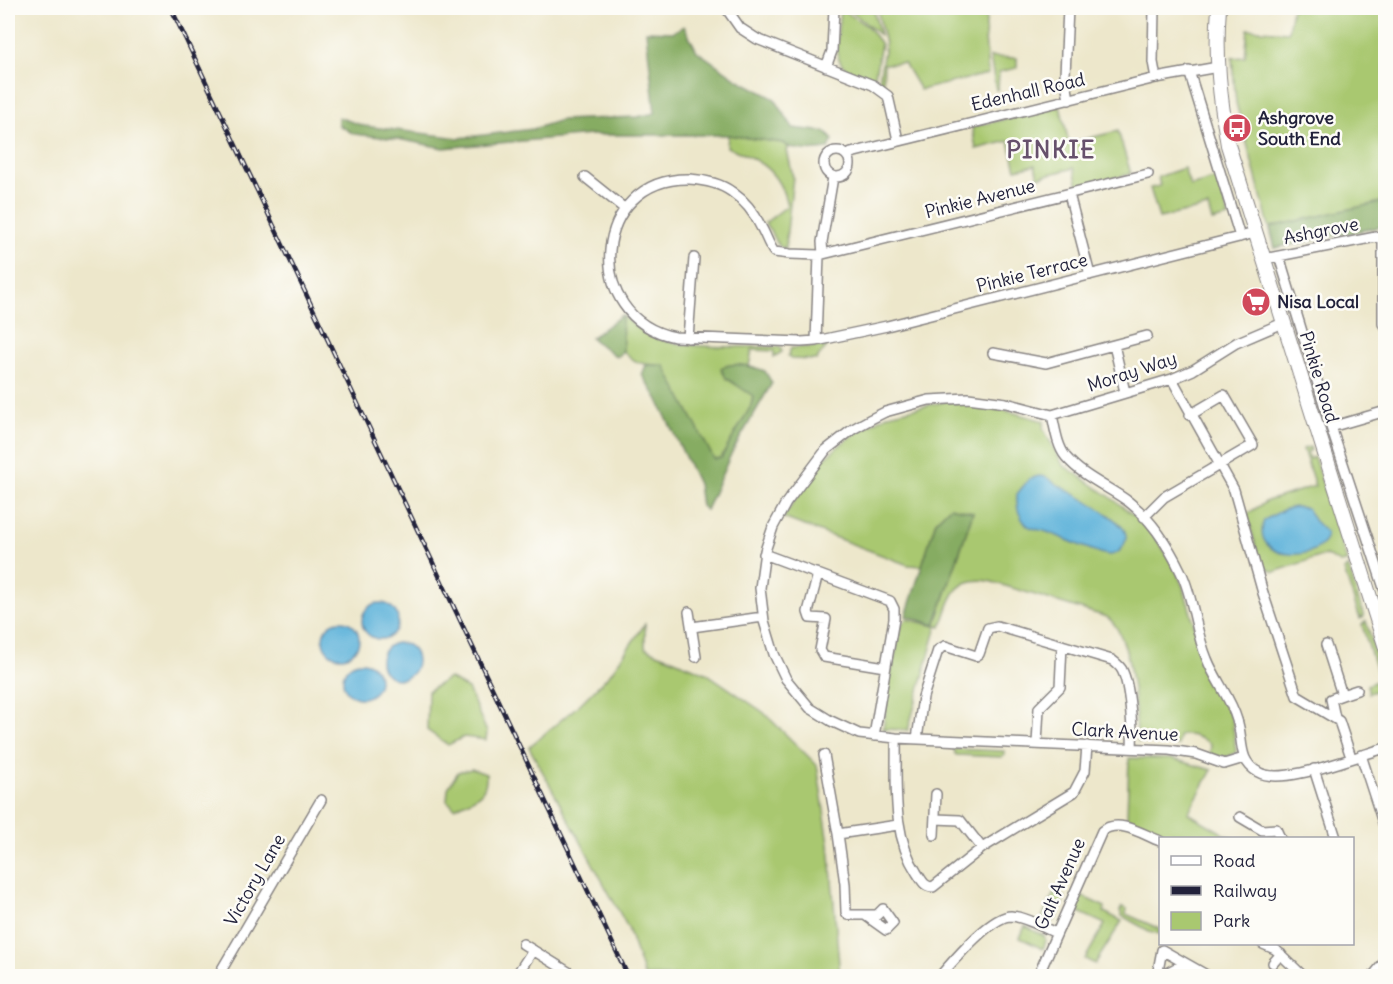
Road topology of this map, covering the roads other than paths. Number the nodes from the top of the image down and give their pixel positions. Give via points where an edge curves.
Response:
1 (726, 8) edge
2 (834, 8) edge
3 (1068, 8) edge
4 (1154, 8) edge
5 (1219, 8) edge
6 (826, 67) junction
7 (1218, 67) junction
8 (1189, 71) junction
9 (1156, 78) junction
10 (1069, 100) junction
11 (898, 140) junction
12 (847, 156) junction
13 (1148, 174) dead end
14 (585, 177) dead end
15 (833, 177) junction
16 (1069, 194) junction
17 (625, 209) junction
18 (1255, 233) junction
19 (1384, 236) edge
20 (1239, 237) junction
21 (821, 254) junction
22 (1279, 256) junction
23 (694, 258) dead end
24 (1263, 259) junction
25 (1090, 275) junction
26 (1283, 323) junction
27 (1383, 324) dead end
28 (1147, 336) dead end
29 (688, 338) junction
30 (816, 341) junction
31 (1114, 345) junction
32 (993, 353) dead end
33 (1172, 379) junction
34 (1125, 392) junction
35 (1386, 411) edge
36 (1052, 415) junction
37 (1190, 415) junction
38 (1331, 427) junction
39 (1220, 466) junction
40 (1144, 517) junction
41 (764, 554) junction
42 (816, 573) junction
43 (1381, 579) junction
44 (1365, 584) junction
45 (1386, 594) edge
46 (689, 612) dead end
47 (763, 616) junction
48 (692, 627) junction
49 (1062, 645) junction
50 (1326, 645) dead end
51 (1386, 648) edge
52 (696, 657) dead end
53 (885, 667) junction
54 (1357, 690) dead end
55 (1342, 695) junction
56 (1330, 699) junction
57 (1313, 706) junction
58 (1335, 718) junction
59 (874, 736) junction
60 (896, 738) junction
61 (917, 739) junction
62 (1037, 744) junction
63 (1087, 746) junction
64 (1132, 748) junction
65 (1386, 748) edge
66 (1361, 754) junction
67 (824, 755) dead end
68 (1351, 758) junction
69 (1244, 759) junction
70 (1314, 769) junction
71 (936, 794) dead end
72 (321, 800) dead end
73 (1240, 817) dead end
74 (934, 819) junction
75 (898, 825) junction
76 (1386, 832) edge
77 (838, 834) junction
78 (934, 835) dead end
79 (1280, 837) edge
80 (1336, 837) edge
81 (1159, 840) edge
82 (982, 848) junction
83 (865, 915) dead end
84 (1056, 933) junction
85 (523, 944) dead end
86 (1265, 945) edge
87 (1163, 947) edge
88 (532, 950) junction
89 (1281, 954) junction
90 (1273, 963) dead end
91 (1384, 964) edge
92 (1188, 965) junction
93 (218, 976) edge
94 (516, 976) edge
95 (575, 976) edge
96 (940, 976) edge
97 (1038, 976) edge
98 (1159, 976) edge
99 (1208, 976) edge
100 (1303, 976) edge
101 (1373, 976) edge

1 - 6 street via 733,21 751,36
2 - 6 street via 832,51
3 - 10 street via 1065,75
4 - 9 street
5 - 7 main road, Pinkie Road
6 - 11 street via 873,85 888,96
7 - 8 street, Edenhall Road
7 - 18 main road, Pinkie Road via 1228,145
8 - 9 street, Edenhall Road
8 - 20 street
9 - 10 street, Edenhall Road
10 - 11 street, Edenhall Road
11 - 12 street, Edenhall Road
12 - 15 street via 848,172
12 - 15 street, Edenhall Road via 836,151 826,157 824,168
13 - 16 street, Pinkie Avenue
14 - 17 street
15 - 21 street
16 - 21 street, Pinkie Avenue
16 - 25 street
17 - 21 street, Pinkie Avenue via 656,185 683,179 710,182 741,200 756,218 774,252
17 - 29 street, Pinkie Terrace via 615,225 609,252 617,296 627,311 648,328 667,336
18 - 20 street, Pinkie Terrace
18 - 24 main road, Pinkie Road
19 - 22 street, Ashgrove
19 - 27 street
20 - 25 street, Pinkie Terrace
21 - 30 street
22 - 24 street, Ashgrove
22 - 38 street, Pinkie Road
23 - 29 street
24 - 26 main road, Pinkie Road
25 - 30 street, Pinkie Terrace
26 - 33 street, Moray Way via 1236,343
26 - 44 main road, Pinkie Road
28 - 31 street
29 - 30 street, Pinkie Terrace
31 - 32 street via 1046,363
31 - 34 street
33 - 34 street, Moray Way
33 - 37 street
34 - 36 street, Moray Way
35 - 38 street
36 - 40 street via 1065,456 1131,503
36 - 41 street, Clark Avenue via 968,398 920,402 885,412 826,450 786,503
37 - 39 street
37 - 39 street via 1224,395 1253,445
38 - 43 street, Pinkie Road
39 - 40 street via 1164,497
39 - 57 street via 1234,490 1296,696
40 - 69 street via 1187,585 1206,656 1238,722
41 - 42 street
41 - 47 street, Clark Avenue via 760,588
42 - 53 street via 890,601 894,619
42 - 53 street via 808,612 810,618 826,619 820,650 824,657
43 - 44 street
43 - 45 street, Pinkie Road
44 - 51 main road, Pinkie Road
46 - 48 street
47 - 48 street
47 - 59 street, Clark Avenue via 786,679 810,708 859,734
48 - 52 street
49 - 61 street via 993,626 988,628 976,656 941,647 927,680
49 - 62 street via 1060,687 1039,708
49 - 64 street via 1112,660 1122,670 1132,720
50 - 55 street
53 - 59 street
54 - 55 street
55 - 56 street
56 - 57 street
56 - 58 street
57 - 58 street
58 - 68 street
59 - 60 street, Clark Avenue
60 - 61 street, Clark Avenue
60 - 75 street
61 - 62 street, Clark Avenue
62 - 63 street, Clark Avenue
63 - 64 street, Clark Avenue
63 - 82 street via 1085,771 1074,792
64 - 69 street, Clark Avenue via 1177,750 1224,764
65 - 66 street
66 - 68 street
66 - 76 street via 1371,801
67 - 77 street
68 - 70 street
69 - 70 street via 1255,771 1270,777
70 - 80 street
71 - 74 street
72 - 93 street, Victory Lane
73 - 79 street via 1262,830 1276,829
74 - 78 street
74 - 82 street via 960,820
75 - 77 street
75 - 82 street via 913,866 930,888
77 - 83 street via 846,912
81 - 84 street, Galt Avenue via 1123,826 1101,831
84 - 96 street via 1017,917 998,918
84 - 97 street, Galt Avenue
85 - 88 street
86 - 89 street
87 - 92 street
87 - 98 street
88 - 94 street
88 - 95 street
89 - 90 street
89 - 100 street
91 - 101 street
92 - 98 street
92 - 99 street

